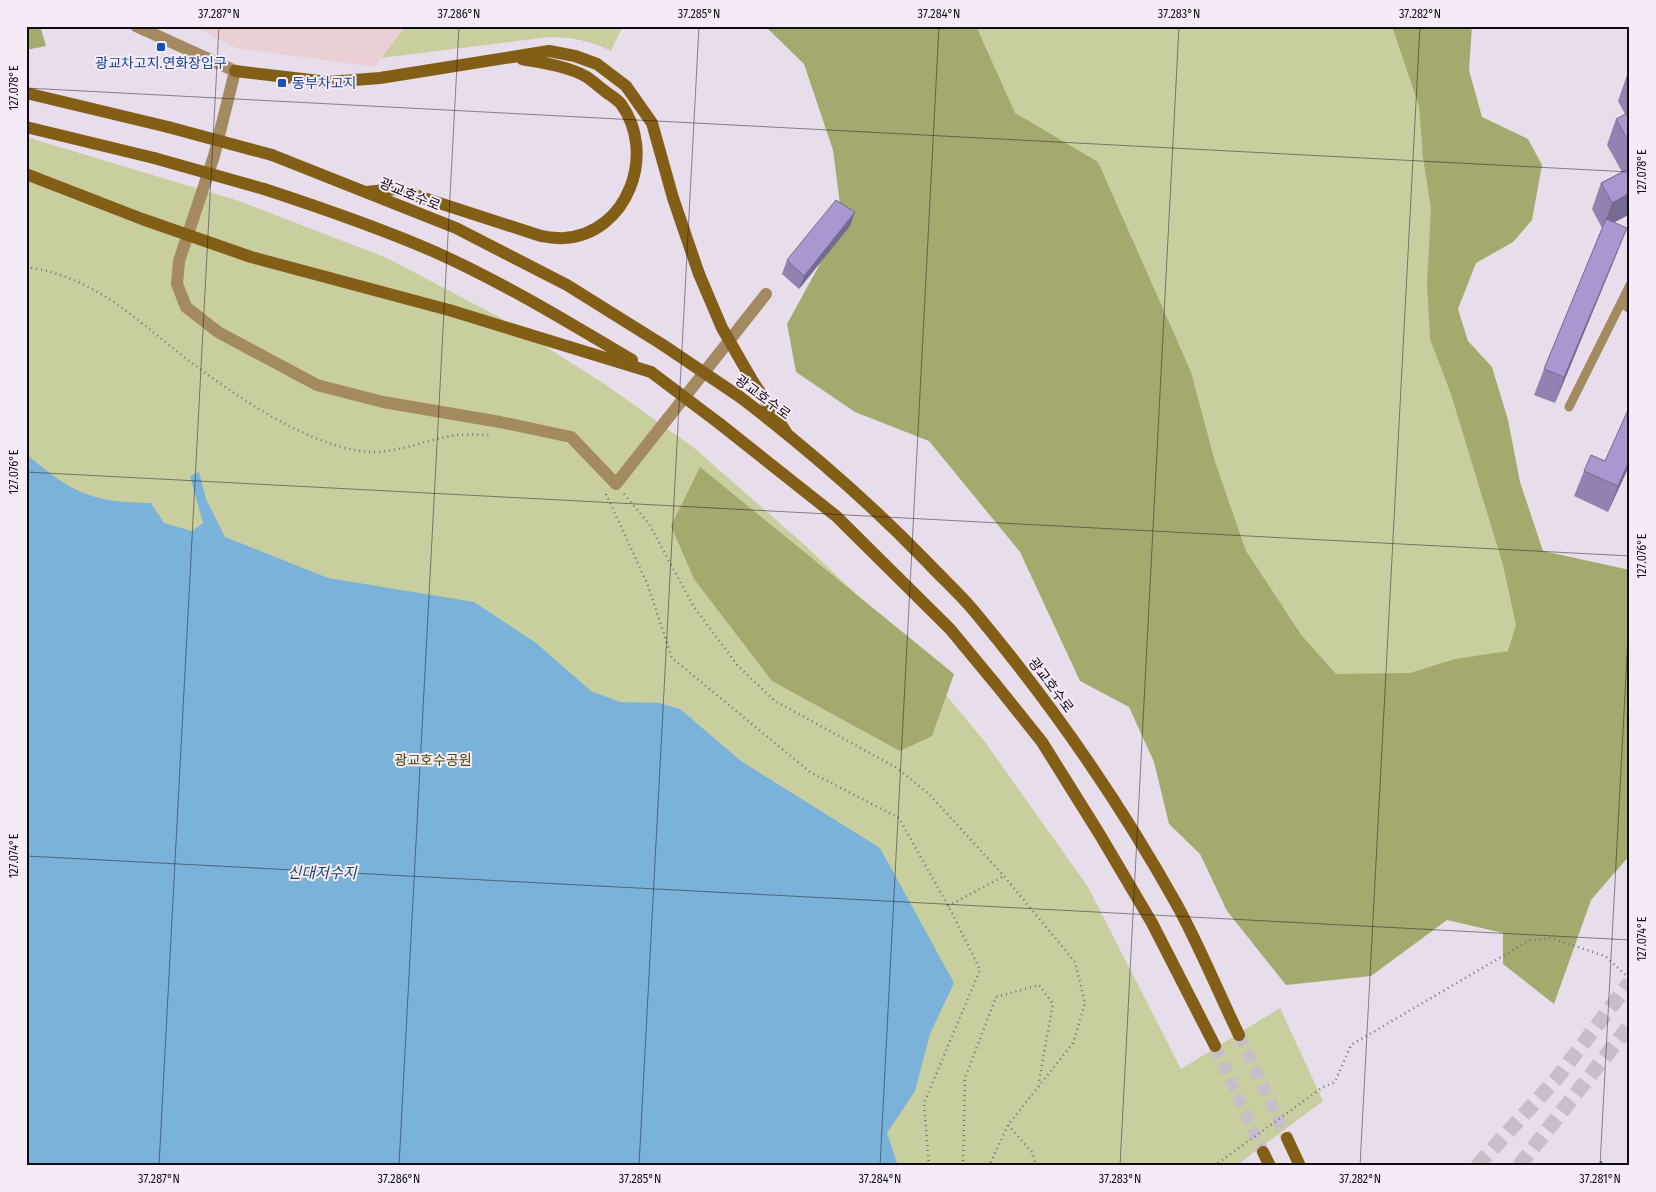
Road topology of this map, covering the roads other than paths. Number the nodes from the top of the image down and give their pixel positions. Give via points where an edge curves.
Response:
1 (136, 26) edge
2 (515, 58) junction
3 (235, 71) junction
4 (26, 94) edge
5 (26, 127) edge
6 (26, 174) edge
7 (366, 192) junction
8 (188, 236) junction
9 (1630, 286) edge
10 (766, 294) dead end
11 (1620, 303) junction
12 (1630, 309) edge
13 (650, 372) junction
14 (1568, 406) dead end
15 (786, 432) junction
16 (1239, 1035) tunnel mouth
17 (1215, 1046) tunnel mouth
18 (1287, 1138) tunnel mouth
19 (1263, 1152) tunnel mouth
20 (1270, 1166) edge
21 (1300, 1166) edge

1 - 3 street
2 - 3 main road via 380,78 328,82
2 - 7 main road via 584,75 620,103 633,124 636,172 627,196 611,217 587,232 564,238 541,236 396,189
2 - 15 main road, bridge via 548,51 575,56 597,64 626,86 652,123 673,198 722,328
3 - 8 street via 214,156
4 - 7 main road, 광교호수로, bridge via 272,155
5 - 13 main road, bridge via 264,188 349,218 436,253 543,306
6 - 8 main road
7 - 15 main road, 광교호수로, bridge via 456,228 566,285 663,346
8 - 10 street via 179,261 177,284 186,307 218,332 317,385 383,402 571,437 616,484
8 - 13 main road via 251,257 449,310
9 - 11 lane
11 - 12 lane
11 - 14 lane
13 - 17 main road, bridge via 836,516 950,629 1042,742 1152,923
15 - 16 main road, 광교호수로 via 859,494 973,609 1072,737 1173,898
18 - 21 main road
19 - 20 main road

